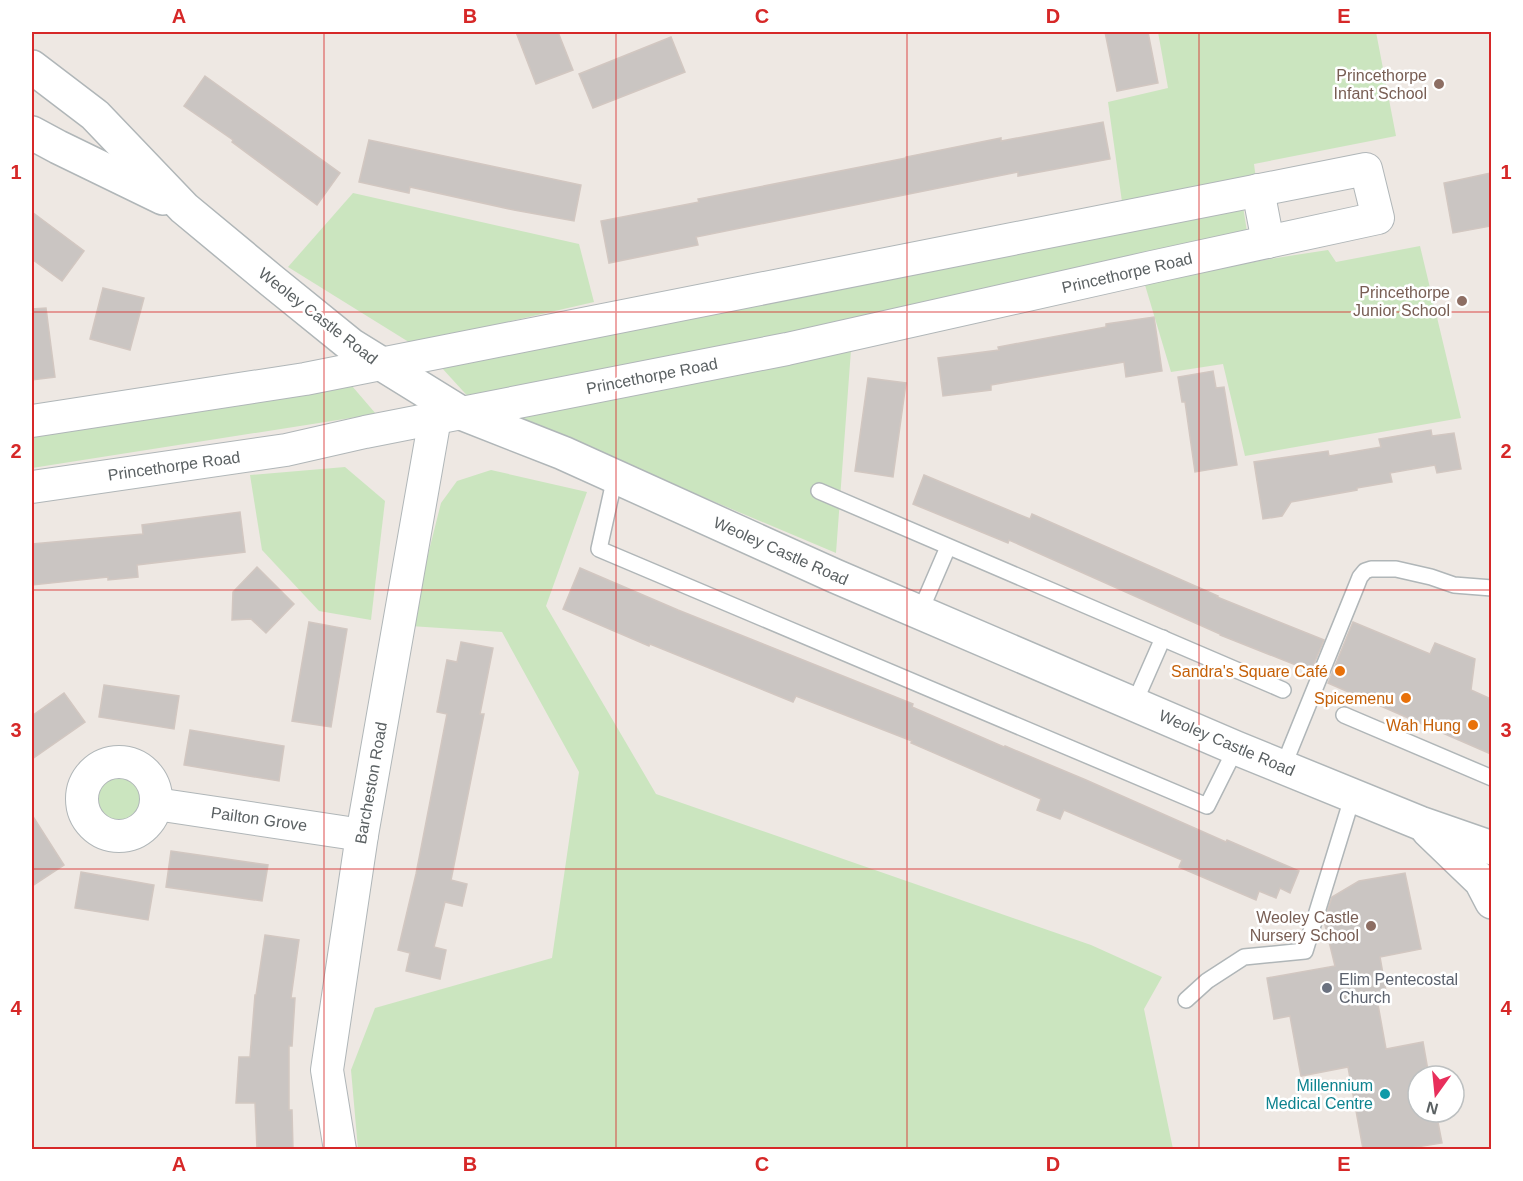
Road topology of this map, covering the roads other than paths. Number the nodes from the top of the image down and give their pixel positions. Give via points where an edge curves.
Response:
1 (32, 67) edge
2 (32, 132) edge
3 (1258, 190) junction
4 (184, 208) junction
5 (1268, 242) junction
6 (380, 364) junction
7 (448, 416) junction
8 (32, 421) edge
9 (615, 477) junction
10 (32, 487) edge
11 (819, 491) dead end
12 (948, 547) junction
13 (1491, 588) edge
14 (920, 612) junction
15 (1163, 638) junction
16 (1283, 690) dead end
17 (1134, 704) junction
18 (1344, 716) dead end
19 (1236, 748) junction
20 (1283, 767) junction
21 (1491, 778) edge
22 (1353, 795) junction
23 (156, 804) dead end
24 (1419, 823) junction
25 (362, 835) junction
26 (1491, 848) edge
27 (1491, 902) edge
28 (1186, 1000) dead end
29 (340, 1149) edge

1 - 4 street, Weoley Castle Road via 94,115
2 - 4 street, Weoley Castle Road
3 - 5 street
3 - 5 street, Princethorpe Road via 1366,169 1378,218
3 - 6 street, Princethorpe Road
4 - 6 street, Weoley Castle Road via 342,338
5 - 7 street, Princethorpe Road via 787,350
6 - 7 street, Weoley Castle Road
6 - 8 street, Princethorpe Road
7 - 9 street, Weoley Castle Road via 563,453
7 - 10 street, Princethorpe Road via 286,450
7 - 25 street, Barcheston Road
9 - 14 street, Weoley Castle Road
9 - 19 lane via 599,549 1207,806
11 - 12 lane
12 - 14 lane
12 - 15 lane
13 - 20 lane via 1454,585 1396,569 1365,571
14 - 17 street, Weoley Castle Road
15 - 16 lane
15 - 17 lane
17 - 19 street, Weoley Castle Road
18 - 21 lane
19 - 20 street, Weoley Castle Road
20 - 22 street, Weoley Castle Road
22 - 24 street, Weoley Castle Road
22 - 28 lane via 1305,951 1244,957
23 - 25 street, Pailton Grove
24 - 26 street, Weoley Castle Road
24 - 27 street, Weoley Castle Road via 1481,881
25 - 29 street, Barcheston Road via 327,1070

